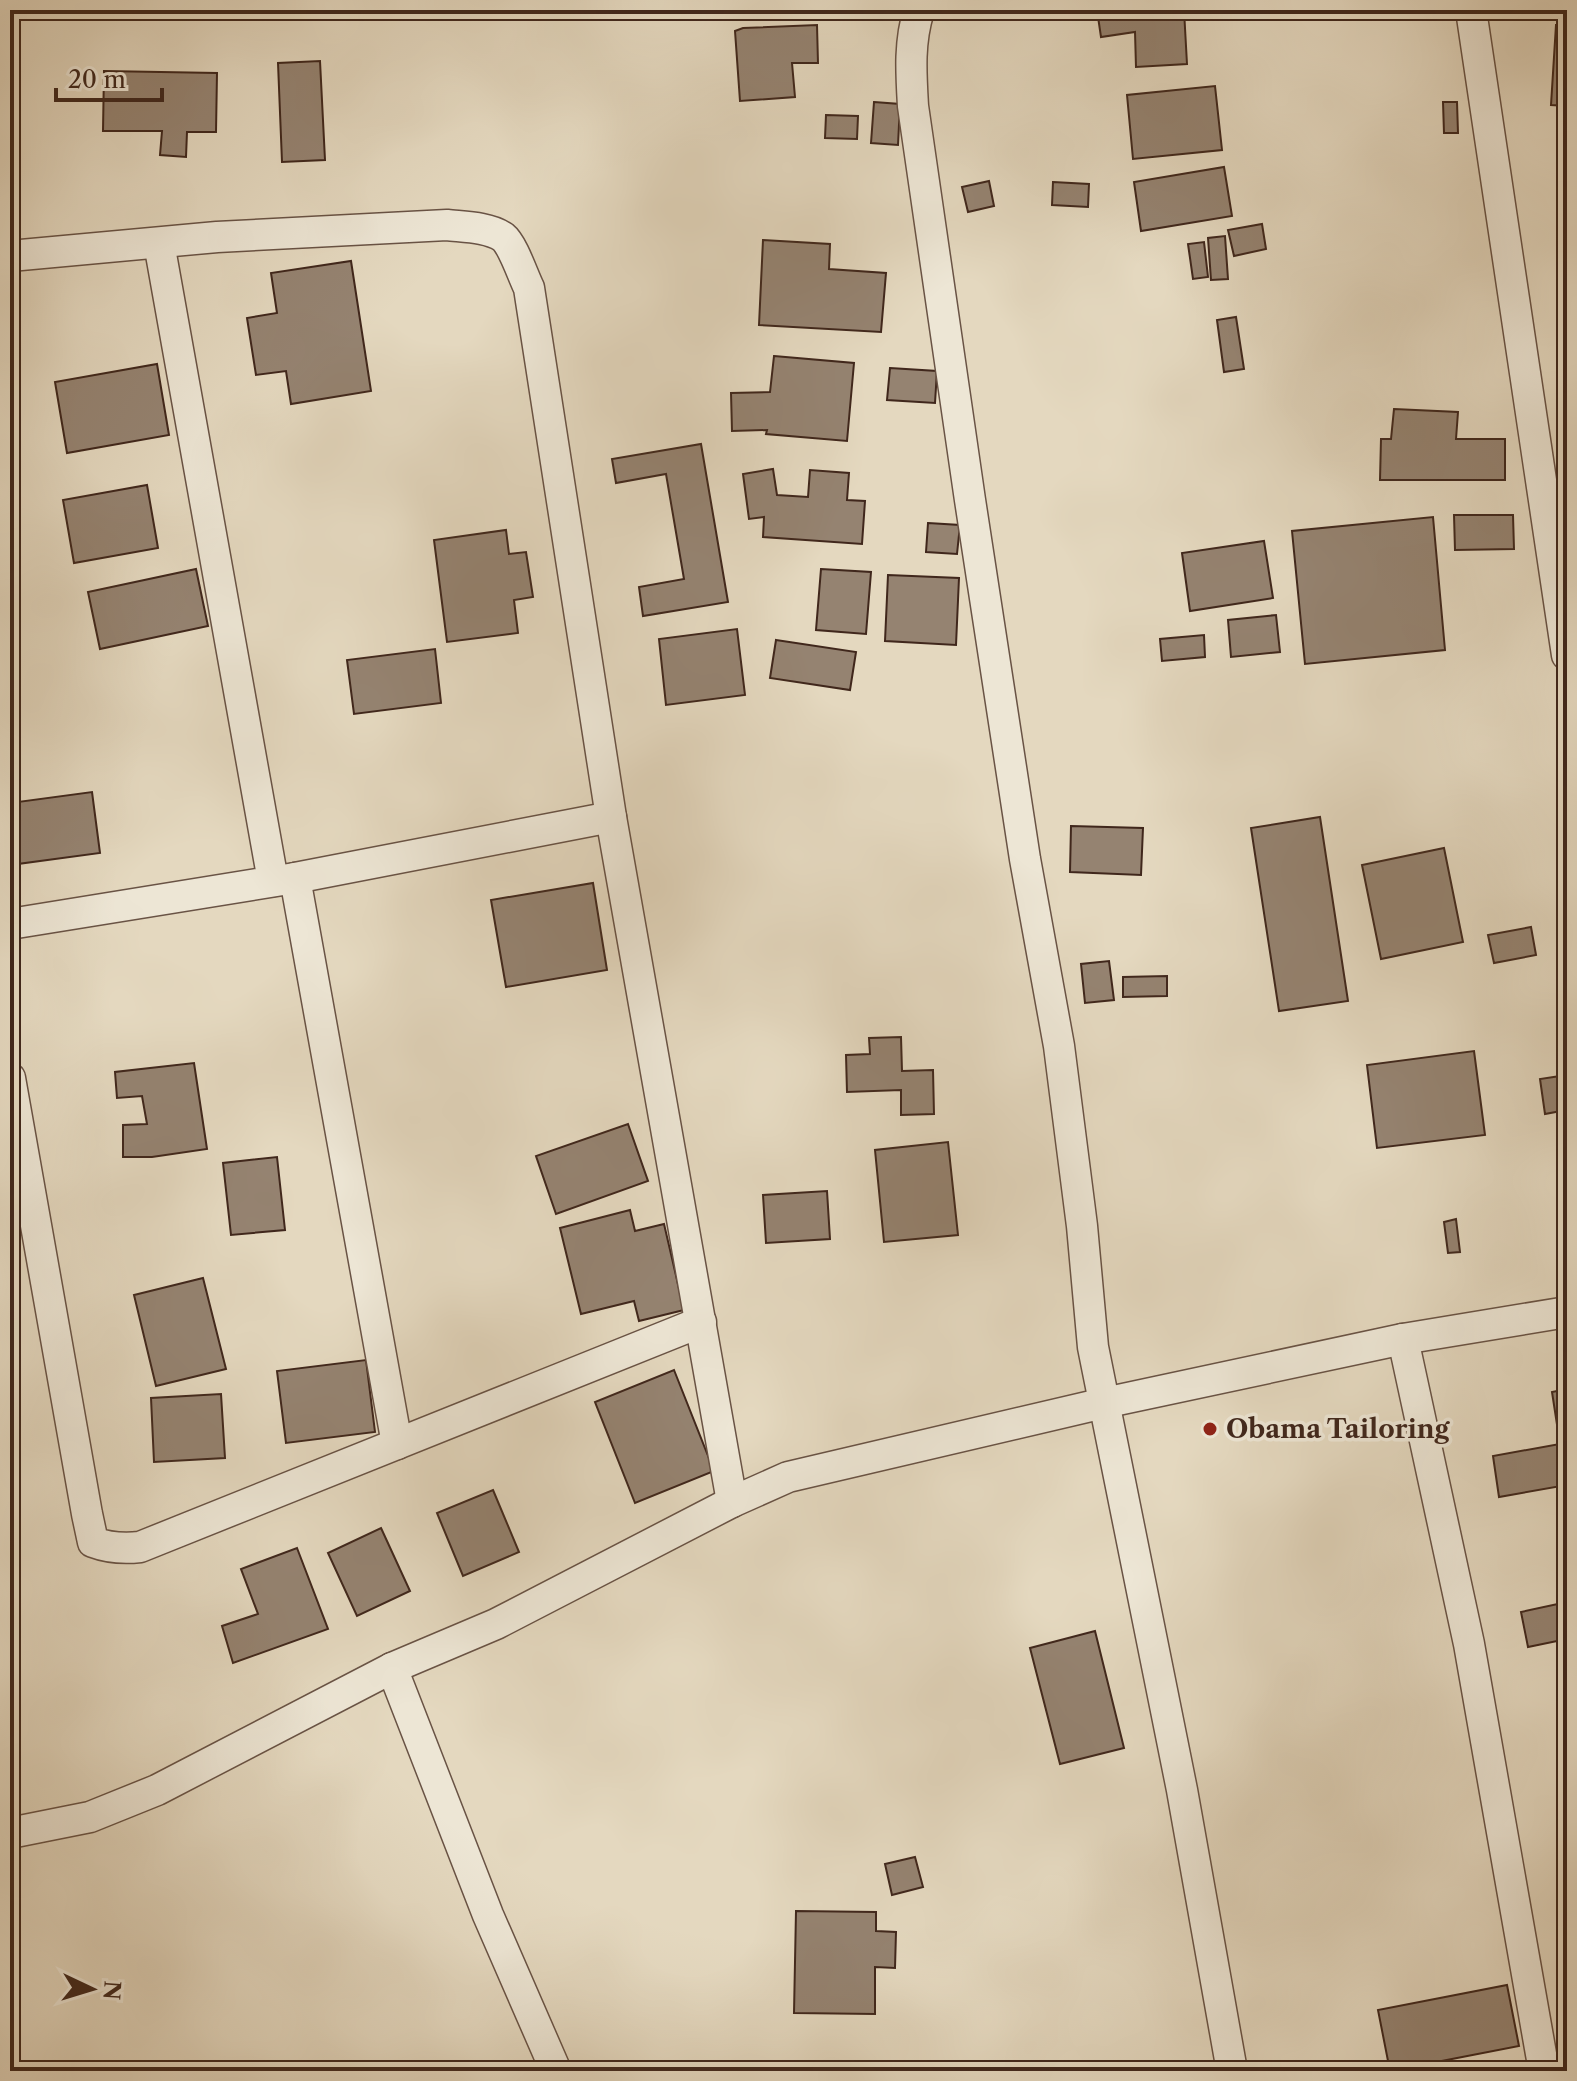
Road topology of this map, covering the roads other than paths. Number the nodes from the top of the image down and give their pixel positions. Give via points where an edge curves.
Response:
1 (919, 10) edge
2 (1471, 10) edge
3 (159, 243) junction
4 (10, 256) edge
5 (1567, 655) edge
6 (611, 817) junction
7 (284, 879) junction
8 (10, 924) edge
9 (10, 1078) edge
10 (1567, 1312) edge
11 (701, 1322) junction
12 (1403, 1339) junction
13 (1104, 1403) junction
14 (397, 1444) junction
15 (732, 1502) junction
16 (392, 1668) junction
17 (10, 1833) edge
18 (556, 2071) edge
19 (1232, 2071) edge
20 (1544, 2071) edge

1 - 13 street via 910,57 913,106 1016,796 1059,1046
2 - 5 street
3 - 4 street
3 - 6 street via 447,225 504,238 529,288
3 - 7 street
6 - 7 street
6 - 11 street
7 - 8 street
7 - 14 street
9 - 14 street via 93,1542 140,1547
10 - 12 street
11 - 14 street
11 - 15 street
12 - 13 street
12 - 20 street via 1469,1644
13 - 15 street via 788,1477
13 - 19 street
15 - 16 street via 496,1624
16 - 17 street via 157,1790 90,1817
16 - 18 street via 488,1915

